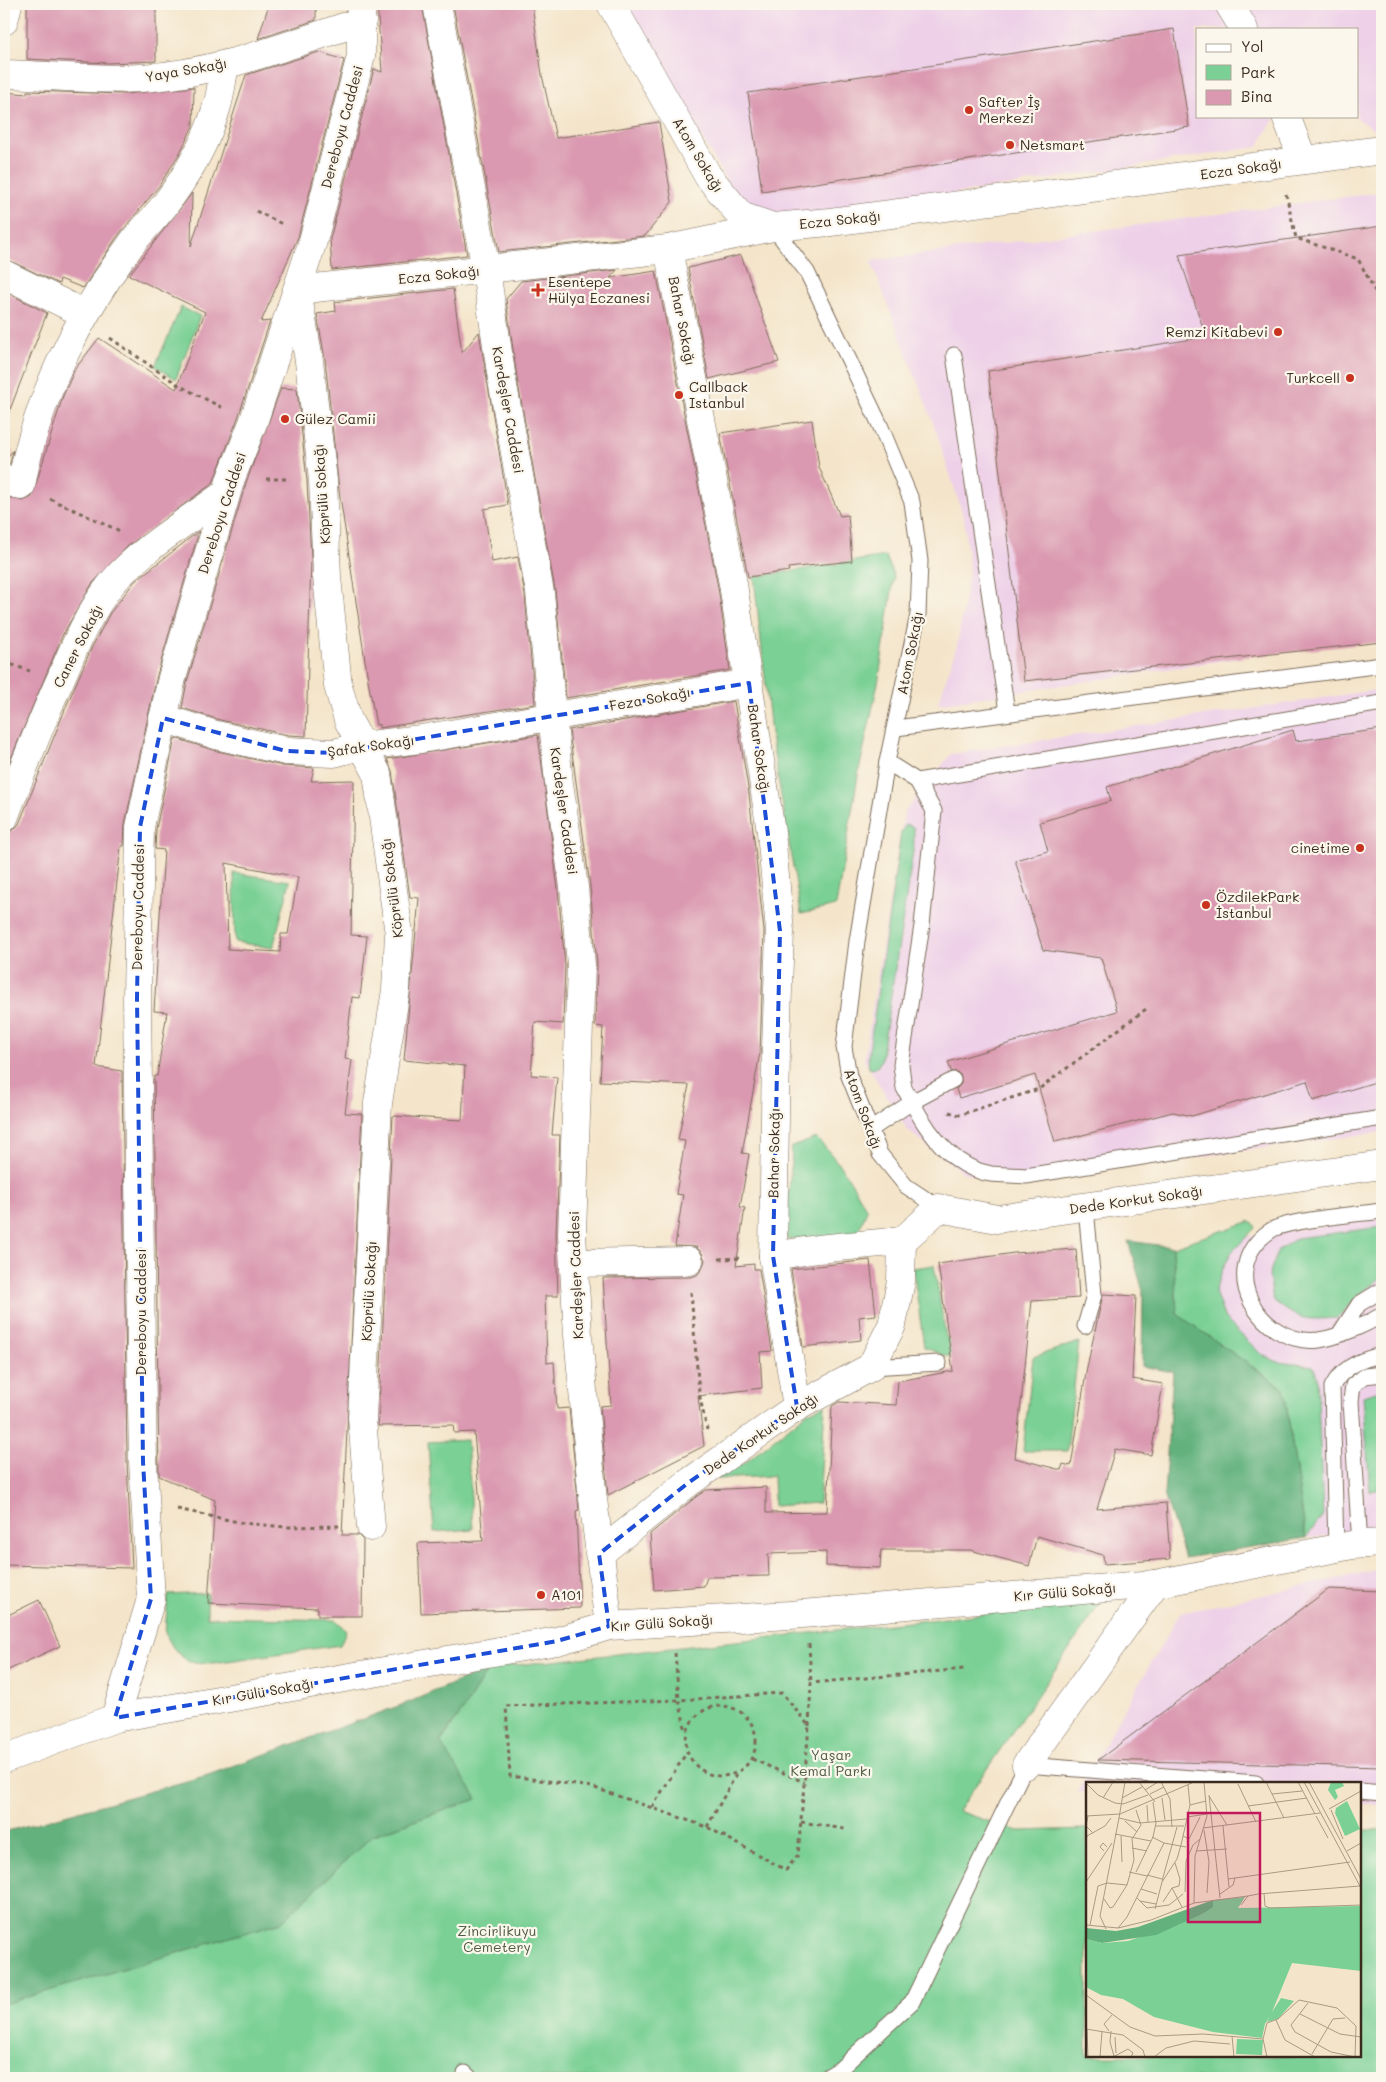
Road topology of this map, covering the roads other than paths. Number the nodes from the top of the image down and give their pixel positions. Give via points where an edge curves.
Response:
1 (8, 4) edge
2 (437, 4) edge
3 (611, 4) edge
4 (1229, 4) edge
5 (362, 12) edge
6 (4, 20) edge
7 (1243, 28) edge
8 (225, 65) junction
9 (4, 74) edge
10 (1286, 118) edge
11 (1382, 150) edge
12 (1291, 162) junction
13 (773, 227) junction
14 (668, 250) junction
15 (486, 270) junction
16 (4, 274) edge
17 (297, 290) junction
18 (85, 314) junction
19 (954, 355) dead end
20 (12, 482) edge
21 (228, 485) junction
22 (1382, 665) edge
23 (749, 683) junction
24 (1382, 703) edge
25 (1007, 712) junction
26 (551, 715) junction
27 (163, 718) junction
28 (896, 728) junction
29 (361, 746) junction
30 (887, 762) junction
31 (918, 781) junction
32 (4, 818) edge
33 (953, 1080) dead end
34 (912, 1102) junction
35 (1382, 1118) edge
36 (870, 1130) junction
37 (1382, 1165) edge
38 (939, 1208) junction
39 (1086, 1208) junction
40 (1382, 1211) edge
41 (902, 1241) junction
42 (773, 1256) junction
43 (574, 1263) junction
44 (690, 1272) road end
45 (1382, 1290) edge
46 (1382, 1315) edge
47 (1085, 1326) dead end
48 (1340, 1333) junction
49 (1382, 1355) edge
50 (939, 1363) dead end
51 (871, 1367) junction
52 (1382, 1374) edge
53 (797, 1407) junction
54 (370, 1526) road end
55 (1360, 1545) edge
56 (599, 1554) junction
57 (1155, 1584) junction
58 (609, 1626) junction
59 (115, 1718) junction
60 (4, 1758) edge
61 (1026, 1765) junction
62 (1243, 1782) edge
63 (1361, 1791) edge
64 (1382, 1793) edge
65 (825, 2078) edge

1 - 6 street
2 - 15 street, Kardeşler Caddesi
3 - 13 street, Atom Sokağı via 708,176 741,216
4 - 7 street
5 - 8 street, Yaya Sokağı
5 - 17 street, Dereboyu Caddesi via 361,56 313,241
8 - 9 street, Yaya Sokağı via 140,78
8 - 18 street via 217,107 196,158 165,204 130,246
10 - 12 street
11 - 12 street, Ecza Sokağı
12 - 13 street, Ecza Sokağı
13 - 14 street, Ecza Sokağı
13 - 28 lane, Atom Sokağı via 807,272 880,425 912,502 920,561 918,615
14 - 15 street, Ecza Sokağı
14 - 23 street, Bahar Sokağı
15 - 17 street, Ecza Sokağı
15 - 26 street, Kardeşler Caddesi via 540,593
16 - 18 street
17 - 21 street, Dereboyu Caddesi via 253,423
17 - 29 street, Köprülü Sokağı via 323,480 327,577 338,686 348,720
18 - 20 street via 66,350 25,463
19 - 25 lane
21 - 27 street, Dereboyu Caddesi
21 - 32 street, Caner Sokağı via 136,560 114,582 93,611 35,735
22 - 25 lane
23 - 26 street, Feza Sokağı
23 - 42 street, Bahar Sokağı via 771,832 780,931
24 - 31 lane
25 - 28 lane
26 - 29 street, Şafak Sokağı via 421,739
26 - 43 street, Kardeşler Caddesi via 581,965 572,1234
27 - 29 street, Şafak Sokağı via 216,735 286,751 334,753
27 - 59 street, Dereboyu Caddesi via 140,826 137,998 143,1452 151,1598
28 - 30 lane, Atom Sokağı
29 - 54 street, Köprülü Sokağı via 377,773 399,934 396,990 378,1103 362,1418
30 - 31 lane
30 - 36 lane, Atom Sokağı via 857,941 844,1047 849,1076
31 - 34 lane via 934,811 922,926 901,1065 904,1088
33 - 34 lane
34 - 35 lane via 924,1126 958,1160 991,1174 1026,1176
34 - 36 lane
36 - 38 lane, Atom Sokağı via 880,1154 906,1186
37 - 39 street, Dede Korkut Sokağı
38 - 39 street, Dede Korkut Sokağı via 997,1219
38 - 41 street
39 - 47 lane via 1094,1295
40 - 48 lane via 1270,1230 1251,1250 1244,1266 1245,1287 1255,1311 1276,1330 1318,1340
41 - 42 street
41 - 51 street via 901,1281 892,1325
42 - 53 street, Bahar Sokağı
43 - 44 street
43 - 56 street, Kardeşler Caddesi
45 - 48 lane via 1359,1304
46 - 48 lane
49 - 55 lane via 1351,1366 1338,1376 1332,1387
50 - 51 lane
51 - 53 street, Dede Korkut Sokağı
52 - 55 lane via 1365,1376 1353,1385 1351,1401
53 - 56 street, Dede Korkut Sokağı via 688,1483
55 - 57 street, Kır Gülü Sokağı
56 - 58 street, Kardeşler Caddesi
57 - 58 street, Kır Gülü Sokağı via 790,1615
57 - 61 street
58 - 59 street, Kır Gülü Sokağı via 557,1641
59 - 60 street
61 - 62 lane
61 - 65 lane via 912,2002
63 - 64 lane

